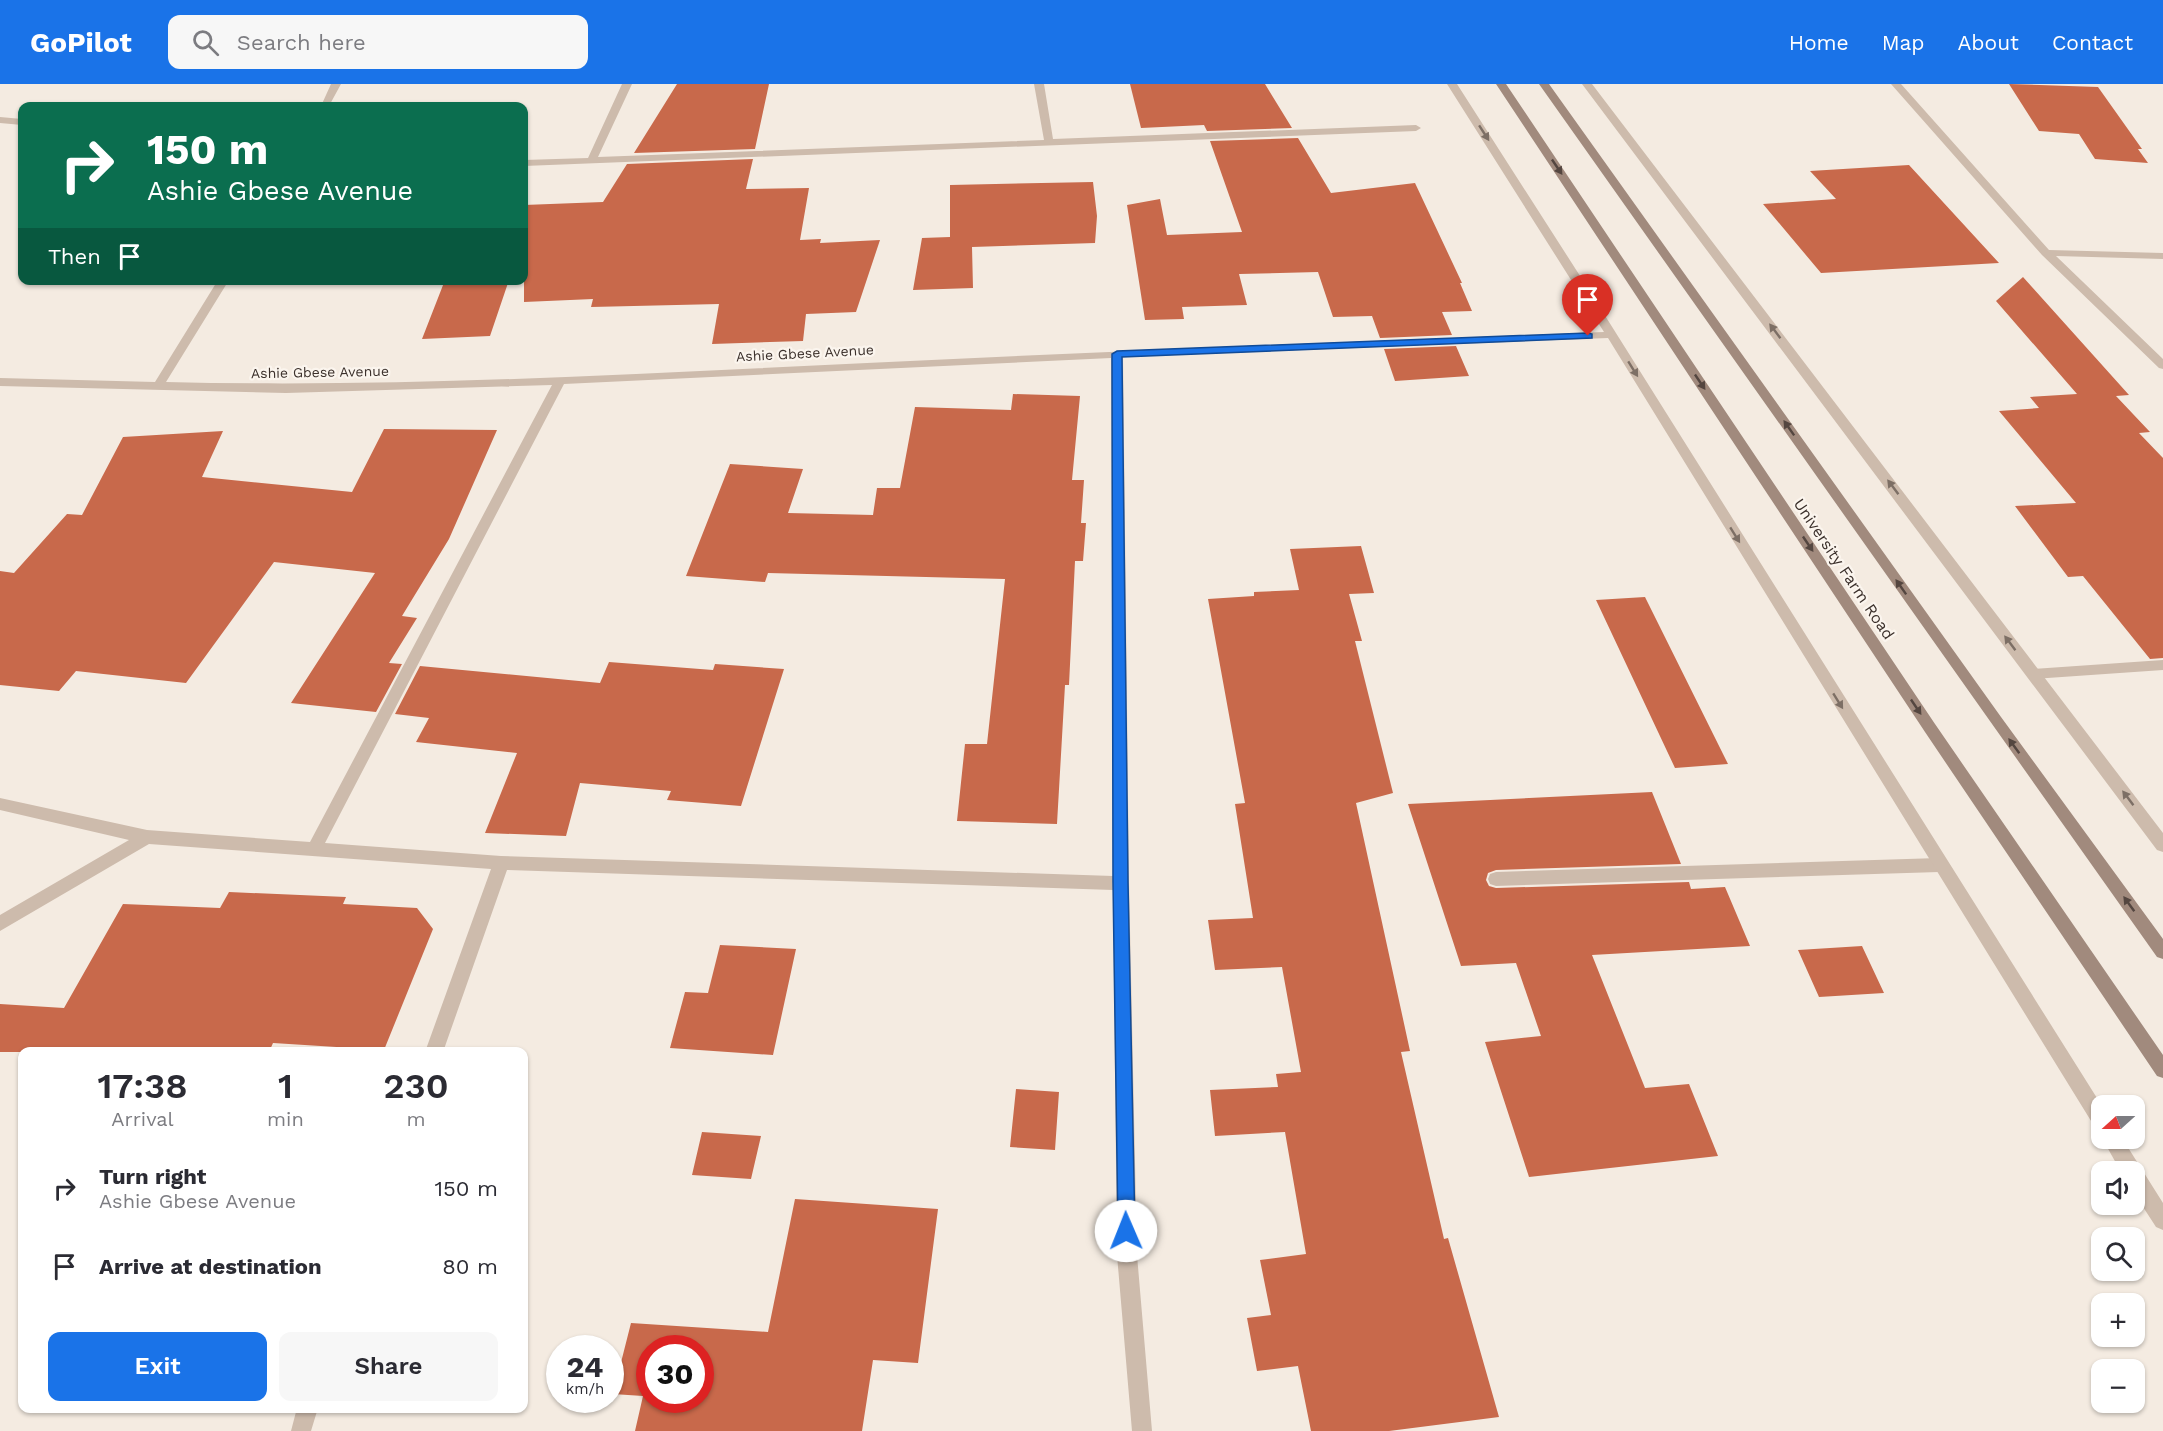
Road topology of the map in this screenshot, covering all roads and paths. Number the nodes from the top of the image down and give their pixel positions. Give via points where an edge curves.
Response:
1 (336, 84) edge
2 (627, 84) edge
3 (1039, 84) edge
4 (1452, 84) edge
5 (1501, 84) edge
6 (1544, 84) edge
7 (1587, 84) edge
8 (1896, 84) edge
9 (326, 102) edge
10 (0, 120) edge
11 (18, 122) edge
12 (1416, 128) dead end
13 (1049, 143) junction
14 (592, 159) junction
15 (528, 163) edge
16 (2046, 253) junction
17 (2163, 256) edge
18 (221, 285) edge
19 (1611, 335) junction
20 (1117, 354) junction
21 (2163, 365) edge
22 (560, 381) junction
23 (0, 382) edge
24 (159, 385) junction
25 (2163, 665) edge
26 (2033, 674) junction
27 (0, 804) edge
28 (147, 837) junction
29 (2163, 845) edge
30 (314, 850) junction
31 (501, 863) junction
32 (1939, 865) junction
33 (1496, 879) dead end
34 (1121, 882) junction
35 (0, 924) edge
36 (2163, 952) edge
37 (436, 1047) edge
38 (2163, 1070) edge
39 (2091, 1106) edge
40 (2145, 1192) edge
41 (2163, 1220) edge
42 (306, 1413) edge
43 (300, 1431) edge
44 (1142, 1431) edge

1 - 9 street
2 - 14 street
3 - 13 street
4 -> 19 street
5 -> 38 street, University Farm Road
36 -> 6 street
26 -> 7 street
8 - 16 street
10 - 11 street
12 - 13 street
13 - 14 street
14 - 15 street
16 - 17 street
16 - 21 street
18 - 24 street
19 - 20 street, Ashie Gbese Avenue
19 -> 32 street
20 - 22 street, Ashie Gbese Avenue
20 - 34 street
22 - 24 street, Ashie Gbese Avenue via 286,389
22 - 30 street
23 - 24 street, Ashie Gbese Avenue
25 - 26 street
29 -> 26 street
27 - 28 street
28 - 30 street
28 - 35 street
30 - 31 street
31 - 34 street
31 - 37 street
32 - 33 street
32 - 39 street
34 - 44 street via 1127,1255
40 - 41 street
42 - 43 street

